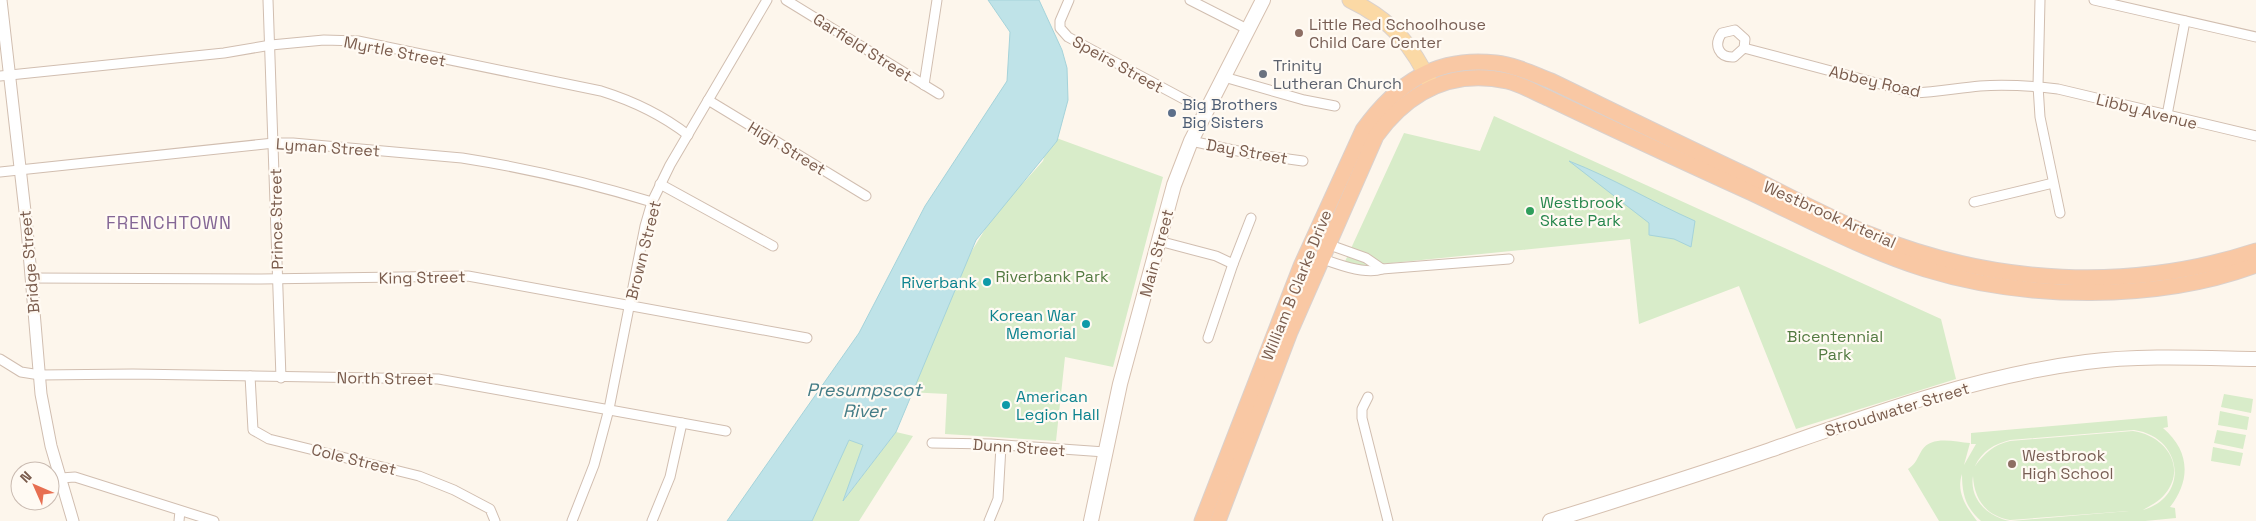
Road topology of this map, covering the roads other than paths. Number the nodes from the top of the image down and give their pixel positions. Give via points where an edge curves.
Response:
1 (1, 0) edge
2 (268, 0) edge
3 (767, 0) edge
4 (786, 0) edge
5 (937, 0) edge
6 (1069, 0) edge
7 (1190, 0) edge
8 (1263, 0) edge
9 (1350, 0) edge
10 (2040, 0) edge
11 (2094, 0) edge
12 (2185, 21) junction
13 (1249, 30) junction
14 (2256, 37) edge
15 (271, 45) junction
16 (1744, 48) dead end
17 (1425, 72) junction
18 (5, 75) edge
19 (1224, 77) junction
20 (924, 86) junction
21 (2038, 86) junction
22 (1432, 87) junction
23 (939, 94) dead end
24 (708, 100) junction
25 (1335, 106) dead end
26 (1206, 111) junction
27 (2167, 115) junction
28 (688, 135) junction
29 (2256, 136) edge
30 (1191, 141) junction
31 (274, 143) junction
32 (1304, 161) dead end
33 (19, 169) junction
34 (0, 172) edge
35 (660, 184) junction
36 (2053, 184) junction
37 (866, 196) dead end
38 (652, 202) junction
39 (1974, 202) dead end
40 (2060, 213) dead end
41 (1251, 218) dead end
42 (1159, 241) junction
43 (1328, 244) junction
44 (773, 246) dead end
45 (2256, 251) edge
46 (1314, 255) junction
47 (1509, 259) dead end
48 (1233, 264) junction
49 (2256, 265) edge
50 (1382, 269) junction
51 (31, 278) junction
52 (278, 278) junction
53 (630, 304) junction
54 (807, 338) dead end
55 (1208, 338) dead end
56 (0, 359) edge
57 (2256, 359) edge
58 (40, 376) junction
59 (250, 376) junction
60 (281, 378) junction
61 (1368, 397) dead end
62 (609, 409) junction
63 (682, 423) junction
64 (726, 431) dead end
65 (932, 443) dead end
66 (1001, 446) junction
67 (1105, 452) junction
68 (61, 478) junction
69 (180, 511) junction
70 (73, 521) edge
71 (179, 521) edge
72 (214, 521) edge
73 (495, 521) edge
74 (572, 521) edge
75 (652, 521) edge
76 (989, 521) edge
77 (1091, 521) edge
78 (1202, 521) edge
79 (1218, 521) edge
80 (1388, 521) edge
81 (1550, 521) edge

1 - 18 street, Bridge Street
2 - 15 street, Prince Street
3 - 24 street, Brown Street
4 - 20 street, Garfield Street
5 - 20 street
6 - 26 street, Speirs Street via 1060,21 1060,28 1068,37
7 - 13 street
8 - 13 main road, Main Street
9 - 17 main road via 1381,16 1397,31
10 - 21 street
11 - 12 street
12 - 14 street
12 - 27 street
13 - 19 main road, Main Street
15 - 18 street, Myrtle Street via 224,53
15 - 28 street, Myrtle Street via 358,40 591,89 644,107
15 - 31 street, Prince Street
16 - 21 street, Abbey Road via 1914,93 1981,86
17 - 22 main road
17 - 45 highway, Westbrook Arterial via 1470,62 1497,63 1523,70 1864,231 1927,254 1989,269 2050,277 2125,277 2197,266
17 - 46 highway, William B Clarke Drive via 1388,99 1363,130
18 - 33 street, Bridge Street
19 - 25 street via 1286,96
19 - 26 main road, Main Street
20 - 23 street, Garfield Street
21 - 27 street, Libby Avenue
21 - 36 street via 2040,118
22 - 43 highway, William B Clarke Drive via 1402,106 1376,136
22 - 49 highway, Westbrook Arterial via 1475,79 1507,81 1871,249 1924,268 1983,283 2049,292 2122,292 2175,286
24 - 28 street, Brown Street
24 - 37 street, High Street
26 - 30 main road, Main Street
27 - 29 street, Libby Avenue
28 - 35 street, Brown Street
30 - 32 street, Day Street
30 - 42 main road, Main Street via 1174,185
31 - 33 street, Lyman Street
31 - 38 street, Lyman Street via 462,158 550,175
31 - 52 street, Prince Street
33 - 34 street, Lyman Street
33 - 51 street, Bridge Street
35 - 38 street, Brown Street
35 - 44 street
36 - 39 street
36 - 40 street
38 - 53 street, Brown Street
41 - 48 street
42 - 48 street via 1216,256
42 - 67 main road, Main Street
43 - 46 highway, William B Clarke Drive
43 - 50 street via 1366,258
46 - 50 street via 1374,272
46 - 78 highway, William B Clarke Drive
46 - 79 highway, William B Clarke Drive via 1290,332
47 - 50 street
48 - 55 street
51 - 52 street, King Street
51 - 58 street, Bridge Street
52 - 53 street, King Street via 468,276
52 - 60 street, Prince Street
53 - 54 street, King Street
53 - 62 street, Brown Street
56 - 58 street, North Street via 21,372
57 - 81 main road, Stroudwater Street via 2169,358 2088,362 2025,372 1877,413
58 - 59 street, North Street
58 - 68 street, Bridge Street via 51,446
59 - 60 street, North Street
59 - 73 street, Cole Street via 254,430 260,434 419,476 490,510
60 - 62 street, North Street via 438,379
61 - 80 street via 1362,418
62 - 63 street, North Street
62 - 74 street, Brown Street via 594,466
63 - 64 street, North Street
63 - 75 street via 670,477
65 - 66 street, Dunn Street
66 - 67 street, Dunn Street
66 - 76 street via 998,499
67 - 77 main road, Main Street
68 - 69 street via 76,478
68 - 70 street, Bridge Street
69 - 71 street
69 - 72 street

